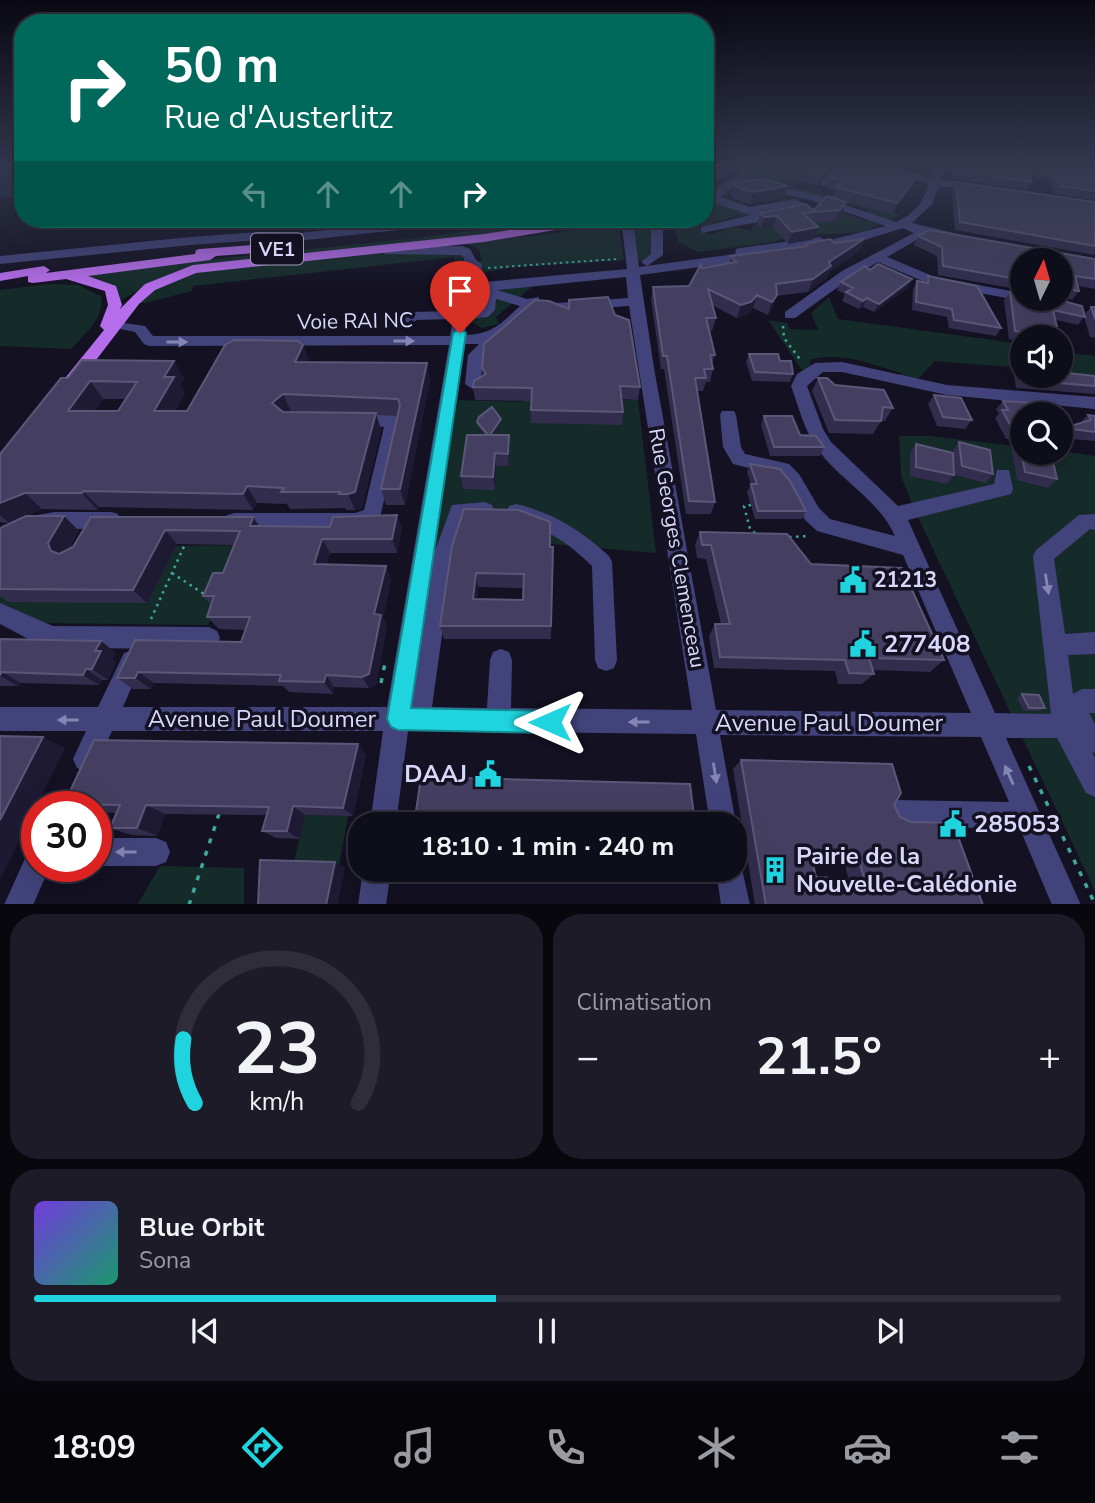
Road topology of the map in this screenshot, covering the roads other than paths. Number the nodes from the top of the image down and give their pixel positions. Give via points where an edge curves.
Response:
1 (737, 207) edge
2 (821, 207) edge
3 (842, 207) edge
4 (917, 207) edge
5 (757, 214) junction
6 (896, 224) junction
7 (714, 227) edge
8 (384, 228) edge
9 (464, 228) edge
10 (546, 228) edge
11 (626, 228) edge
12 (657, 228) edge
13 (712, 228) edge
14 (705, 230) dead end
15 (919, 230) junction
16 (839, 237) junction
17 (957, 237) edge
18 (855, 238) junction
19 (302, 246) junction
20 (771, 248) junction
21 (376, 250) junction
22 (756, 256) junction
23 (879, 258) junction
24 (0, 260) edge
25 (633, 265) junction
26 (33, 279) junction
27 (474, 280) junction
28 (554, 281) junction
29 (3, 282) edge
30 (489, 289) junction
31 (1010, 295) edge
32 (636, 302) junction
33 (529, 304) junction
34 (790, 315) road end
35 (463, 316) junction
36 (624, 318) junction
37 (116, 324) junction
38 (496, 334) junction
39 (458, 340) junction
40 (434, 341) junction
41 (98, 345) junction
42 (477, 387) edge
43 (63, 390) edge
44 (1095, 403) edge
45 (728, 415) dead end
46 (330, 420) edge
47 (1003, 475) dead end
48 (895, 515) junction
49 (99, 520) junction
50 (129, 520) edge
51 (196, 521) edge
52 (1095, 522) edge
53 (0, 538) edge
54 (87, 539) edge
55 (909, 548) junction
56 (0, 613) edge
57 (142, 638) junction
58 (209, 638) edge
59 (1095, 643) edge
60 (1056, 645) junction
61 (501, 660) dead end
62 (606, 660) dead end
63 (1095, 701) edge
64 (0, 719) edge
65 (104, 720) junction
66 (408, 720) junction
67 (498, 722) junction
68 (707, 723) junction
69 (985, 724) junction
70 (1080, 731) edge
71 (75, 782) edge
72 (1095, 784) edge
73 (386, 812) edge
74 (721, 812) edge
75 (895, 813) edge
76 (1027, 816) junction
77 (112, 852) edge
78 (156, 852) dead end
79 (29, 882) edge
80 (375, 882) edge
81 (732, 882) edge
82 (18, 904) edge
83 (372, 904) edge
84 (736, 904) edge
85 (1067, 904) edge

1 - 5 street
2 - 5 street
3 - 6 street
4 - 6 street
5 - 7 street
6 - 15 street
6 - 16 street
6 - 18 street
8 - 24 street
9 - 19 main road, VE1
10 - 21 main road, VE1
11 - 25 street, Rue Georges Clemenceau
12 - 25 street via 657,255
13 - 14 street
15 - 17 street
15 - 23 street via 920,234
16 - 18 street
16 - 20 street
18 - 22 street
19 - 26 main road, VE1
19 - 29 main road via 205,252
20 - 22 street
20 - 25 street
21 - 27 street via 469,247 475,252
21 - 37 main road, VE1 via 193,270 150,287
22 - 25 street
23 - 31 street via 932,280
23 - 34 street via 847,274
25 - 27 street via 492,274
25 - 28 street
25 - 30 street via 499,280
25 - 32 street, Rue Georges Clemenceau
26 - 29 main road
26 - 41 main road via 91,280 111,289 115,304
27 - 30 street
27 - 35 street
28 - 30 street
28 - 33 street
30 - 33 street
30 - 35 street via 488,310
32 - 36 street, Rue Georges Clemenceau
32 - 36 street
33 - 36 street via 542,308 571,304
33 - 38 street
35 - 39 street
35 - 40 street via 410,319
36 - 68 street, Rue Georges Clemenceau via 643,390
37 -> 40 street, Voie RAI NC via 140,329 149,341
37 - 41 main road, VE1
38 - 39 street
38 - 42 street via 476,355 472,384
39 - 40 street
39 - 66 street
41 - 43 main road
44 - 48 street via 947,390 842,367 820,367 799,386 819,439
45 - 55 street via 732,447 739,459 783,469 824,525
46 - 51 street via 394,421 372,516 355,521
47 - 48 street via 1004,489
48 - 55 street
49 - 50 street
49 - 53 street via 42,520
49 - 54 street
52 -> 60 street via 1087,521 1042,556
55 - 69 street
56 - 57 street via 46,636
57 - 58 street
57 - 65 street
59 - 60 street
60 - 70 street
61 - 67 street
62 - 66 street via 601,562 572,533 544,518 503,510 459,510 443,556
63 - 70 street via 1077,705
65 -> 64 street, Avenue Paul Doumer
65 - 66 street, Avenue Paul Doumer
65 - 71 street
66 - 67 street, Avenue Paul Doumer
66 - 73 street
68 -> 67 street, Avenue Paul Doumer
68 - 69 street, Avenue Paul Doumer
68 -> 74 street, Rue Georges Clemenceau
69 - 70 street, Avenue Paul Doumer
76 -> 69 street
70 - 72 street
75 - 76 street
76 - 85 street
78 -> 77 street
79 - 82 street
80 - 83 street
81 - 84 street

